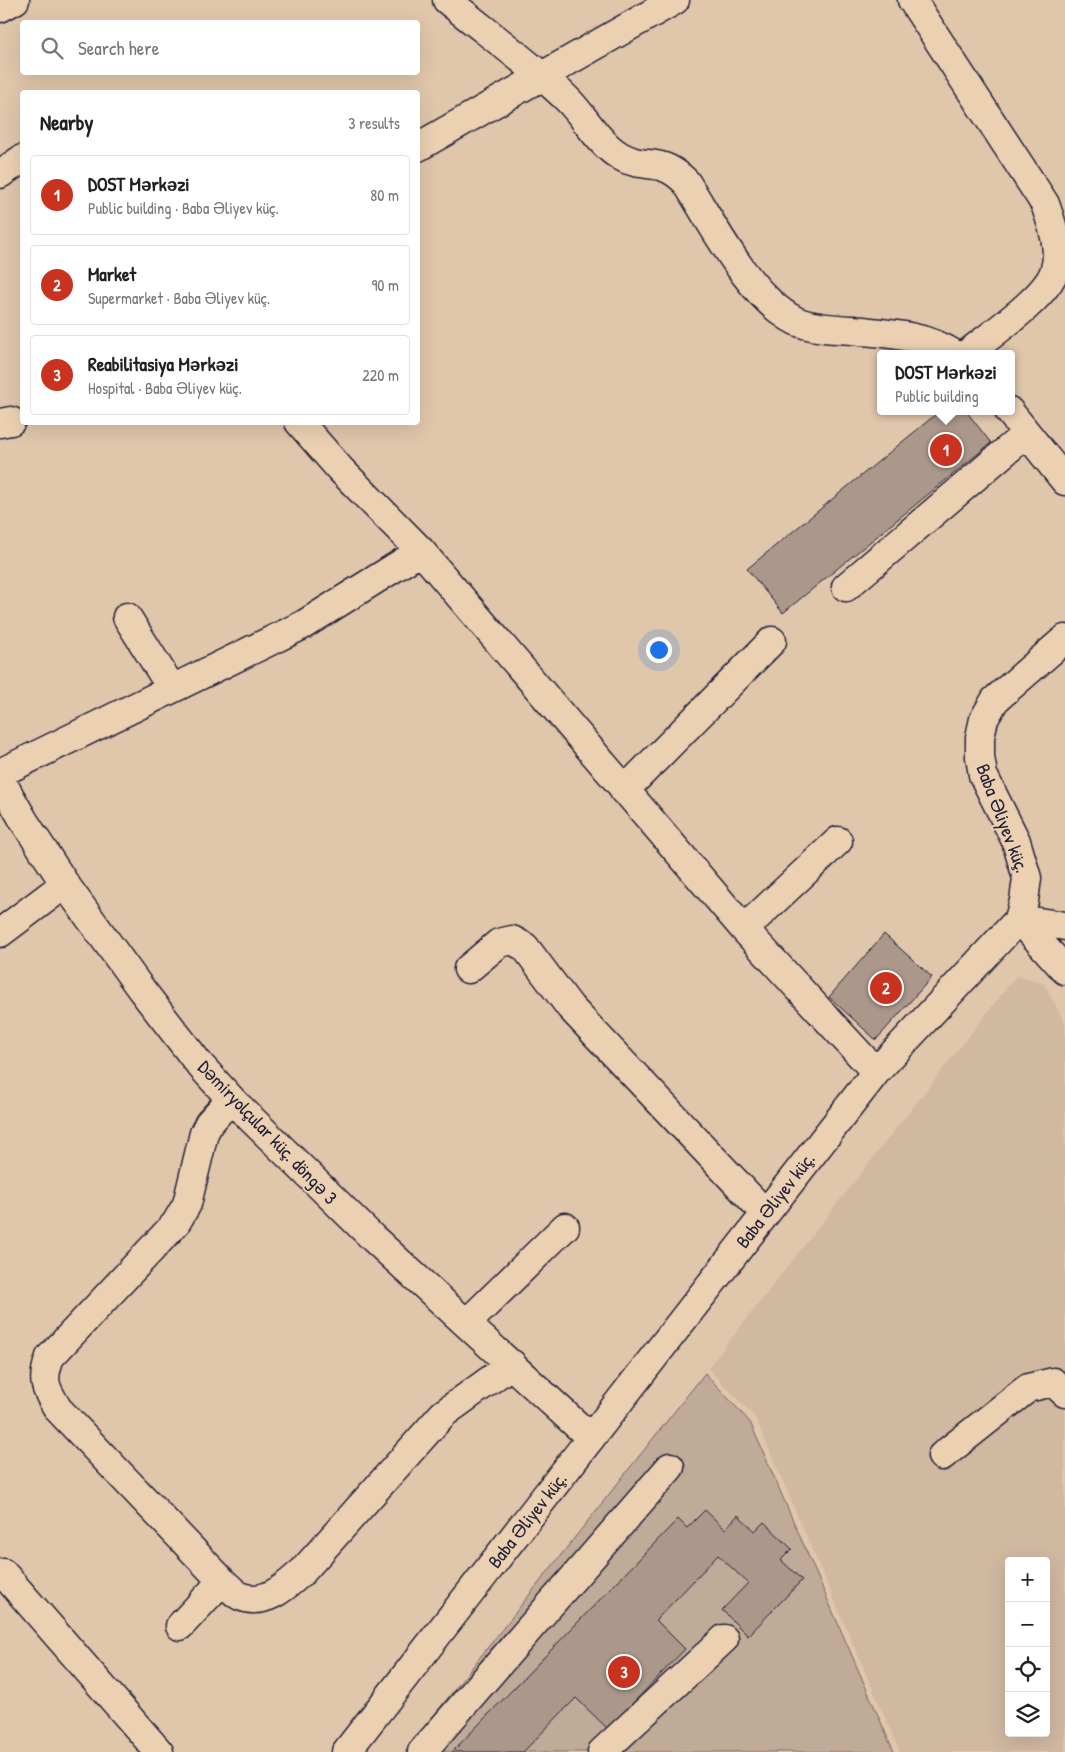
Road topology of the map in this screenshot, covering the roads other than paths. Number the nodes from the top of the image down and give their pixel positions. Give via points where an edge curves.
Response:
1 (16, 0) edge
2 (447, 0) edge
3 (675, 0) edge
4 (912, 0) edge
5 (0, 8) edge
6 (542, 76) junction
7 (420, 146) edge
8 (20, 160) edge
9 (0, 174) edge
10 (946, 350) edge
11 (972, 350) edge
12 (1011, 415) edge
13 (302, 425) edge
14 (1026, 434) junction
15 (1065, 481) edge
16 (422, 552) junction
17 (846, 587) dead end
18 (127, 617) dead end
19 (1065, 639) edge
20 (772, 641) dead end
21 (172, 689) junction
22 (0, 773) edge
23 (0, 778) edge
24 (624, 791) junction
25 (838, 841) dead end
26 (65, 884) junction
27 (1019, 919) junction
28 (1065, 926) edge
29 (744, 929) junction
30 (0, 933) edge
31 (468, 969) dead end
32 (1065, 970) edge
33 (876, 1072) junction
34 (231, 1098) junction
35 (765, 1213) junction
36 (565, 1227) dead end
37 (467, 1323) junction
38 (512, 1364) junction
39 (1065, 1393) edge
40 (591, 1438) junction
41 (942, 1456) dead end
42 (670, 1467) dead end
43 (3, 1573) dead end
44 (222, 1581) junction
45 (180, 1626) dead end
46 (724, 1639) dead end
47 (159, 1752) edge
48 (346, 1752) edge
49 (422, 1752) edge
50 (602, 1752) edge

1 - 5 street
2 - 6 street
3 - 6 street
4 - 11 street via 1045,204 1054,229 1055,271 1044,291
6 - 7 street
6 - 10 street via 621,156 674,170 686,182 749,280 774,308 798,322 832,329 918,337
8 - 9 street
12 - 14 street
13 - 16 street
14 - 15 street
14 - 17 street
16 - 21 street via 303,625
16 - 24 street
18 - 21 street
19 - 27 street, Baba Əliyev küç. via 995,700 984,719 980,737 983,775 1016,841 1027,878
20 - 24 street
21 - 22 street
23 - 26 street, Dəmiryolçular küç. döngə 3
24 - 29 street
25 - 29 street
26 - 30 street
26 - 34 street, Dəmiryolçular küç. döngə 3 via 141,989 200,1065
27 - 28 street
27 - 32 street
27 - 33 street, Baba Əliyev küç.
29 - 33 street
31 - 35 street via 499,943 512,940 525,947 583,1021
33 - 35 street, Baba Əliyev küç.
34 - 37 street, Dəmiryolçular küç. döngə 3 via 374,1239
34 - 44 street via 209,1122 204,1133 187,1204 176,1223 50,1357 44,1373 46,1389 58,1409
35 - 40 street, Baba Əliyev küç.
36 - 37 street
37 - 38 street, Dəmiryolçular küç. döngə 3
38 - 40 street, Dəmiryolçular küç. döngə 3
38 - 44 street via 444,1414 281,1592 259,1599 240,1596
39 - 41 street via 1052,1382 1028,1388
40 - 48 street, Baba Əliyev küç.
42 - 49 street
43 - 47 street
44 - 45 street
46 - 50 street

